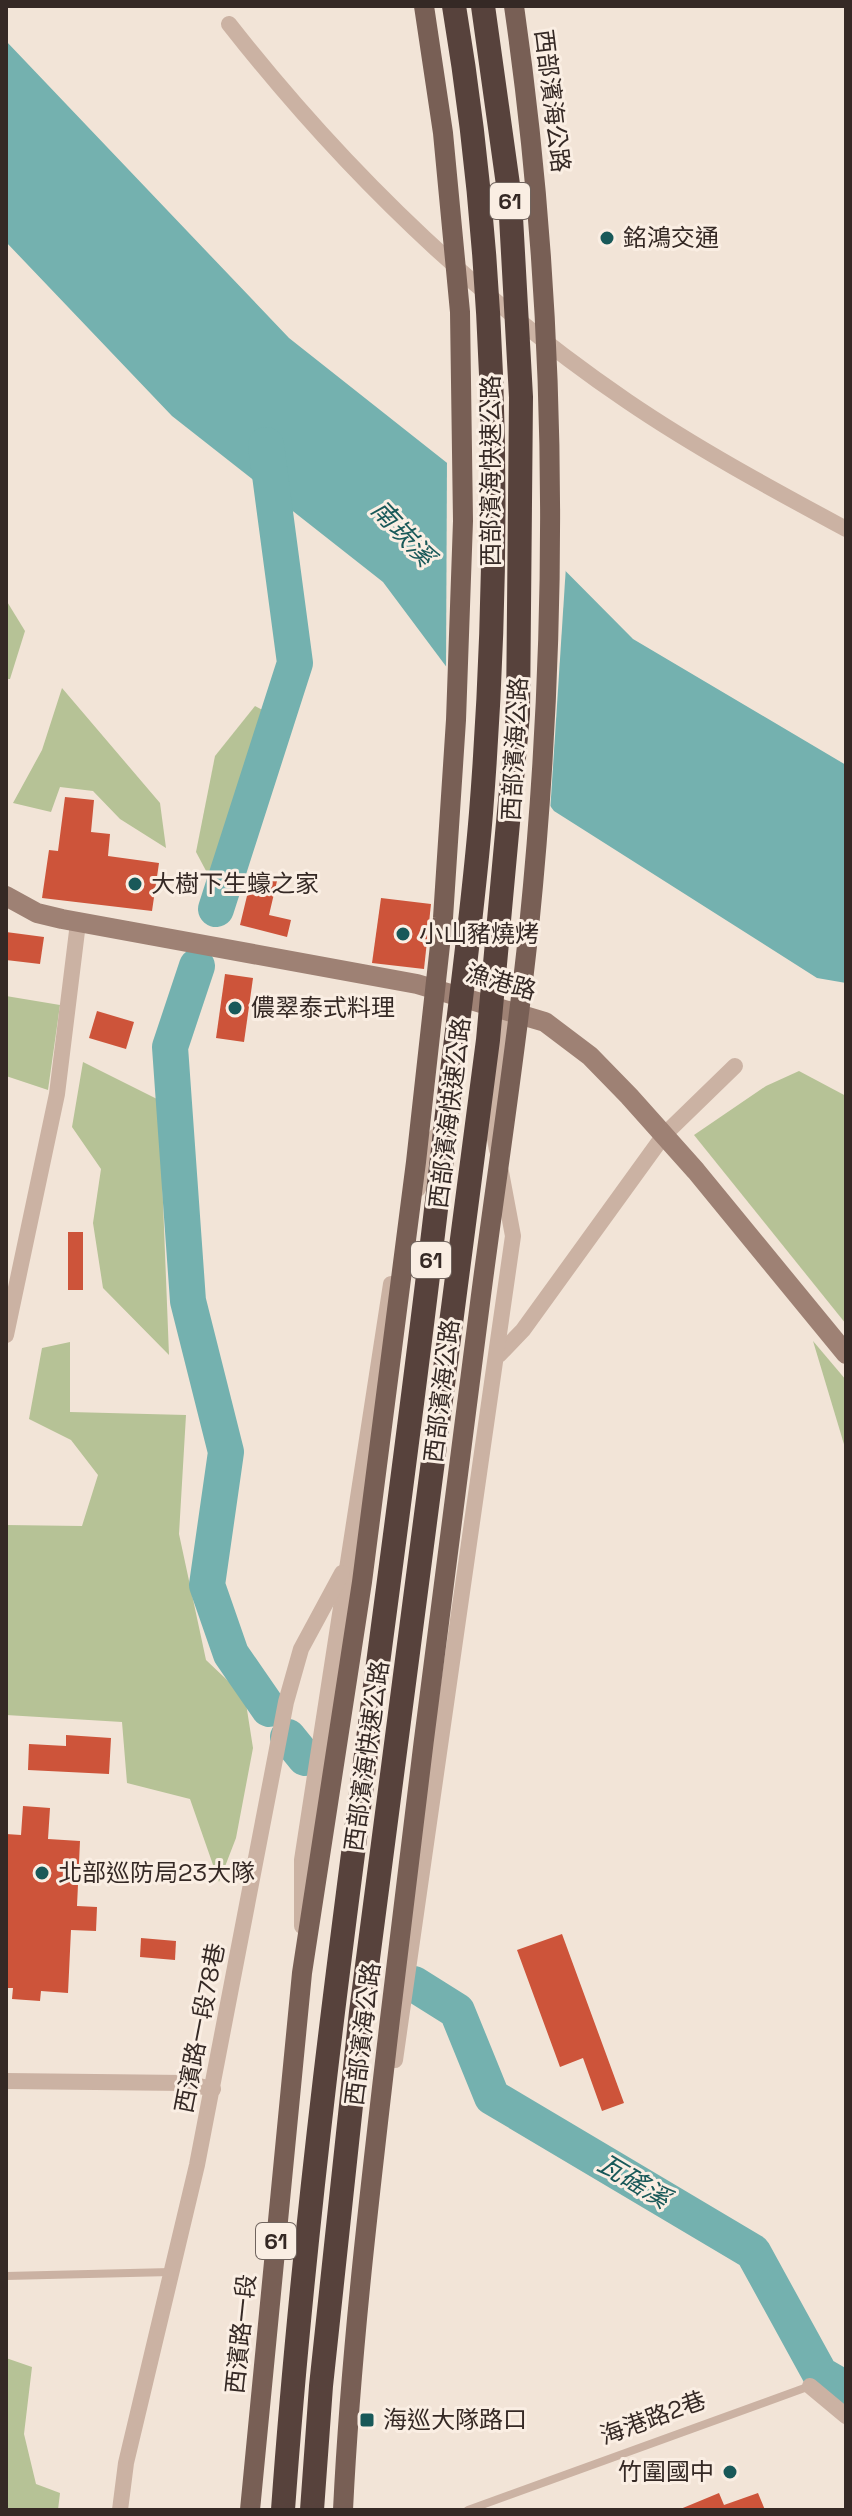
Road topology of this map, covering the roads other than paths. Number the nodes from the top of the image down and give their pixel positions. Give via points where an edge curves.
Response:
1 (424, 6) edge
2 (454, 6) edge
3 (483, 6) edge
4 (514, 6) edge
5 (229, 24) dead end
6 (846, 529) edge
7 (9, 900) edge
8 (78, 923) junction
9 (453, 995) junction
10 (505, 1010) junction
11 (735, 1066) dead end
12 (664, 1135) junction
13 (6, 1335) edge
14 (846, 1354) edge
15 (499, 1355) junction
16 (347, 1562) junction
17 (302, 1973) junction
18 (6, 2081) edge
19 (213, 2089) junction
20 (363, 2255) junction
21 (171, 2272) junction
22 (6, 2276) edge
23 (810, 2386) joint
24 (846, 2416) edge
25 (120, 2510) edge
26 (250, 2510) edge
27 (283, 2510) edge
28 (312, 2510) edge
29 (343, 2510) edge
30 (468, 2510) edge

1 - 17 main road, 61 via 443,133 460,312 463,521 456,720 443,918 416,1162 362,1582
2 - 27 highway, 西部濱海快速公路 / 61 via 481,216 494,401 492,611 481,815 431,1259 311,2188
3 - 28 highway, 西部濱海快速公路 / 61 via 510,199 521,397 518,714 488,1040 361,2012
4 - 20 main road, 西部濱海公路 / 61 via 542,249 550,586 542,755 529,927
5 - 6 street via 367,183 472,283 627,401
7 - 8 street, 漁港路
8 - 9 street, 漁港路 via 417,984
8 - 13 street via 57,1094
9 - 10 street, 漁港路
9 - 16 street via 440,1126 394,1261
10 - 12 street, 漁港路 via 545,1022 590,1056
10 - 15 street via 493,1128 513,1236
11 - 12 street
12 - 14 street, 漁港路
12 - 15 street via 523,1330
15 - 20 street via 378,2188
16 - 17 street via 302,1860
16 - 19 street, 西濱路一段78巷 via 301,1649 286,1702
17 - 26 main road, 西濱路一段 / 61
18 - 19 street via 185,2083
19 - 21 street, 西濱路一段78巷
20 - 29 main road, 61
21 - 22 lane
21 - 25 street, 西濱路一段78巷
23 - 24 street, 海港路2巷
23 - 30 lane, 海港路2巷

